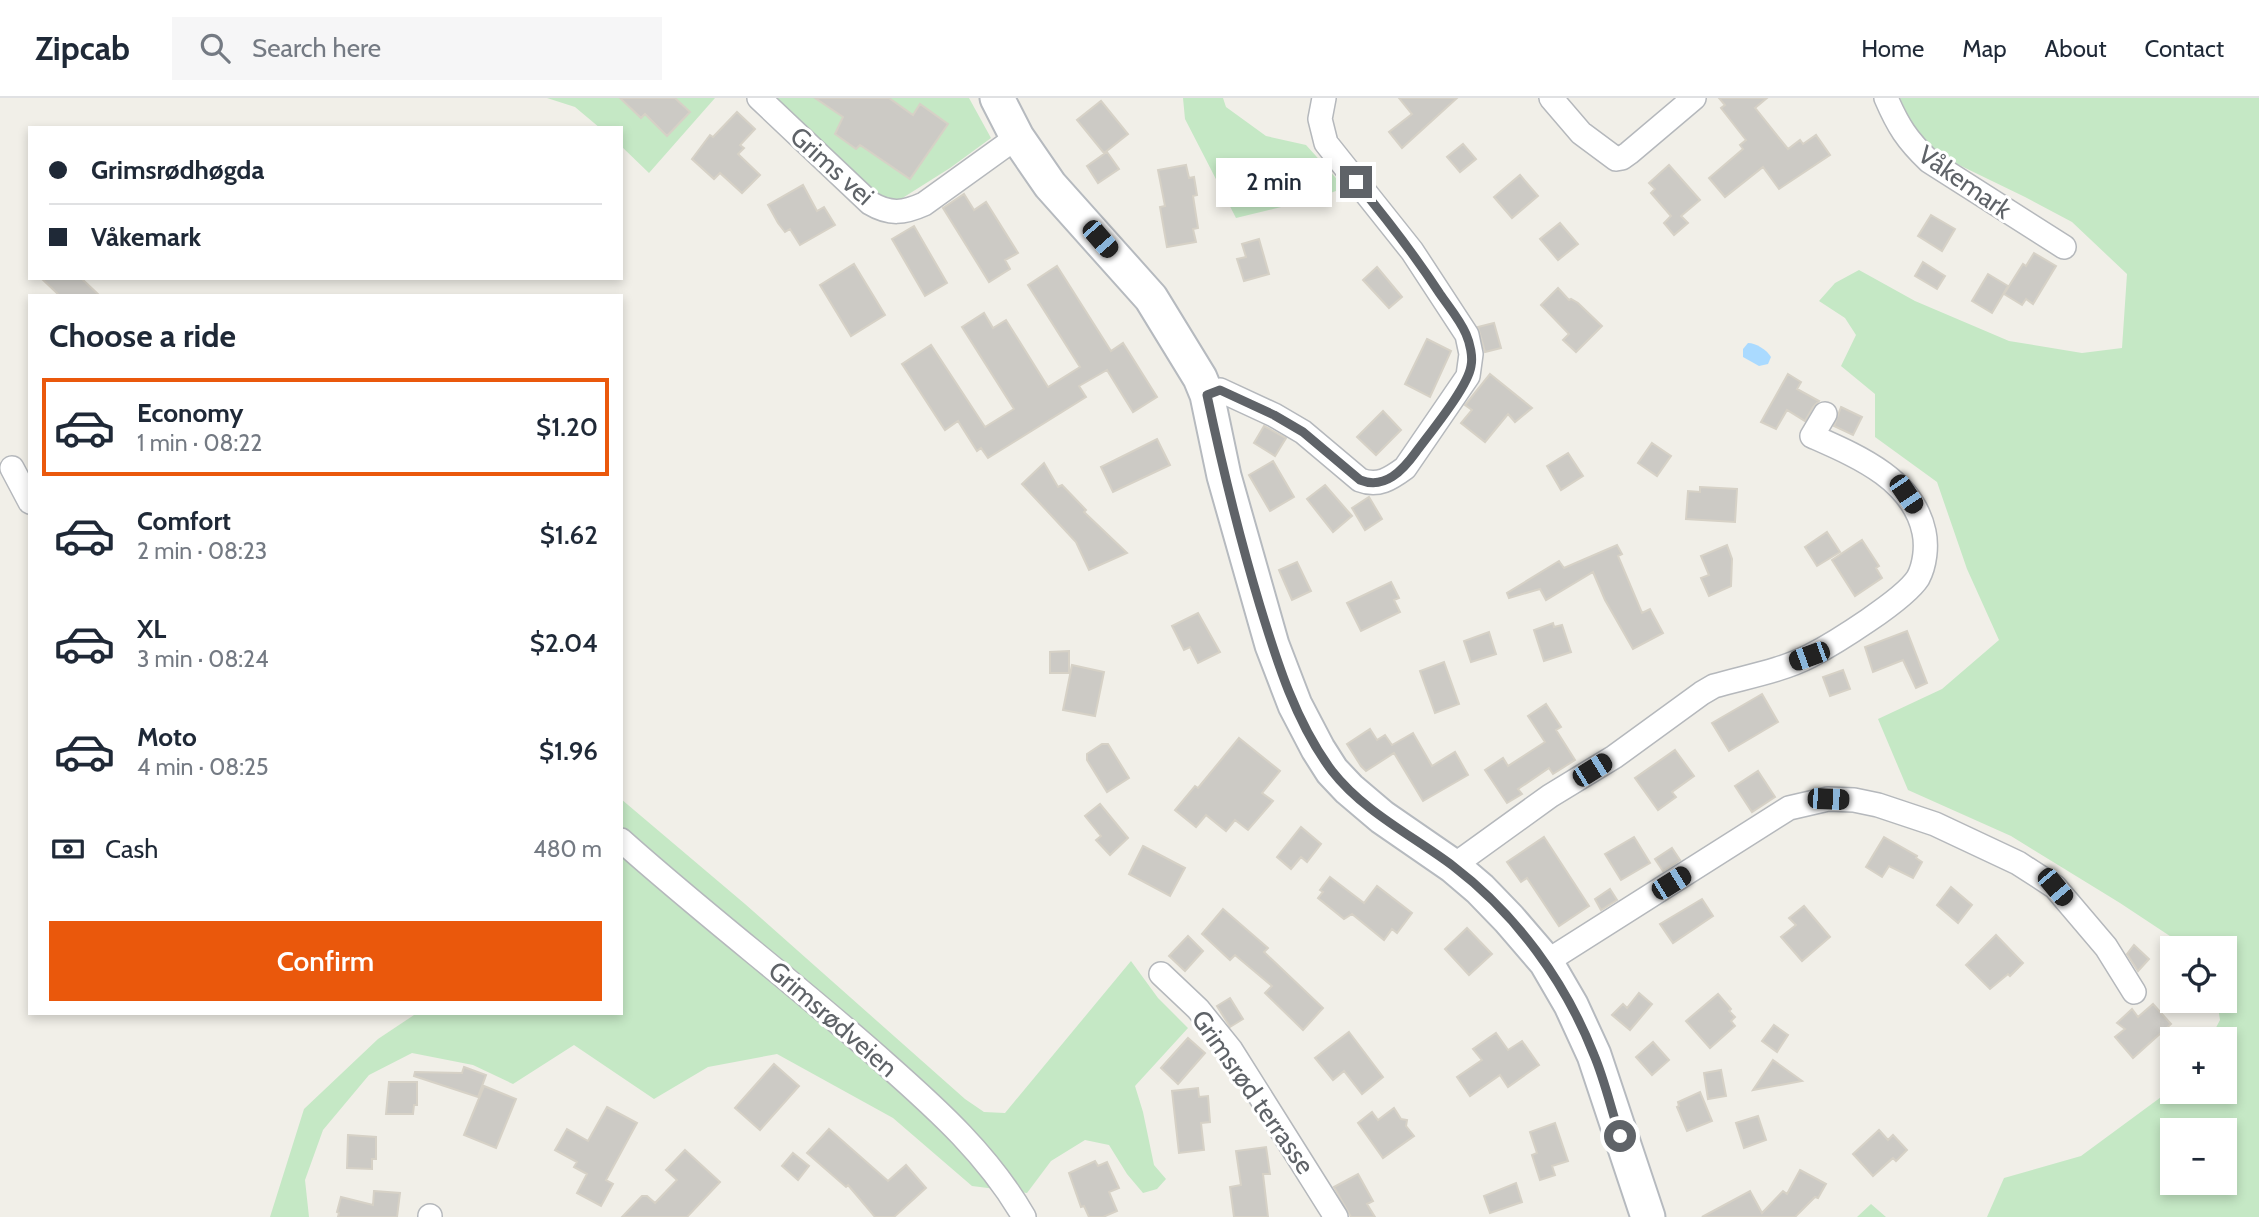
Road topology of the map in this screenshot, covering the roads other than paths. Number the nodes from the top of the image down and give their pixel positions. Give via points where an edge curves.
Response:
1 (759, 98) edge
2 (997, 98) edge
3 (1324, 98) edge
4 (1551, 98) edge
5 (1694, 98) edge
6 (1886, 98) edge
7 (1017, 137) junction
8 (2064, 247) dead end
9 (1207, 395) junction
10 (1825, 414) dead end
11 (12, 468) dead end
12 (28, 498) edge
13 (623, 842) edge
14 (1453, 866) junction
15 (1546, 962) junction
16 (1161, 974) dead end
17 (2134, 992) dead end
18 (1024, 1217) edge
19 (1336, 1217) edge
20 (1648, 1217) edge

1 - 7 street, Grims vei via 870,203 892,212 924,204
2 - 7 main road
3 - 9 street via 1320,119 1326,143 1412,251 1467,335 1472,365 1468,376 1405,468 1378,483 1360,480 1303,432 1274,415 1220,390
4 - 5 street via 1581,132 1616,159
6 - 8 street, Våkemark via 1898,127 1929,161
7 - 9 main road via 1050,185 1151,298
9 - 14 main road via 1224,476 1272,645 1312,738 1349,789
10 - 14 street via 1812,436 1886,474 1921,516 1927,546 1918,578 1895,601 1809,656 1702,692
11 - 12 street
13 - 18 street, Grimsrødveien via 831,1014 933,1106 977,1150
14 - 15 main road
15 - 17 street via 1790,808 1828,799 1854,800 1935,824 2018,863 2055,887 2106,947
15 - 20 main road via 1594,1055
16 - 19 street, Grimsrød terrasse via 1198,1009 1230,1050

